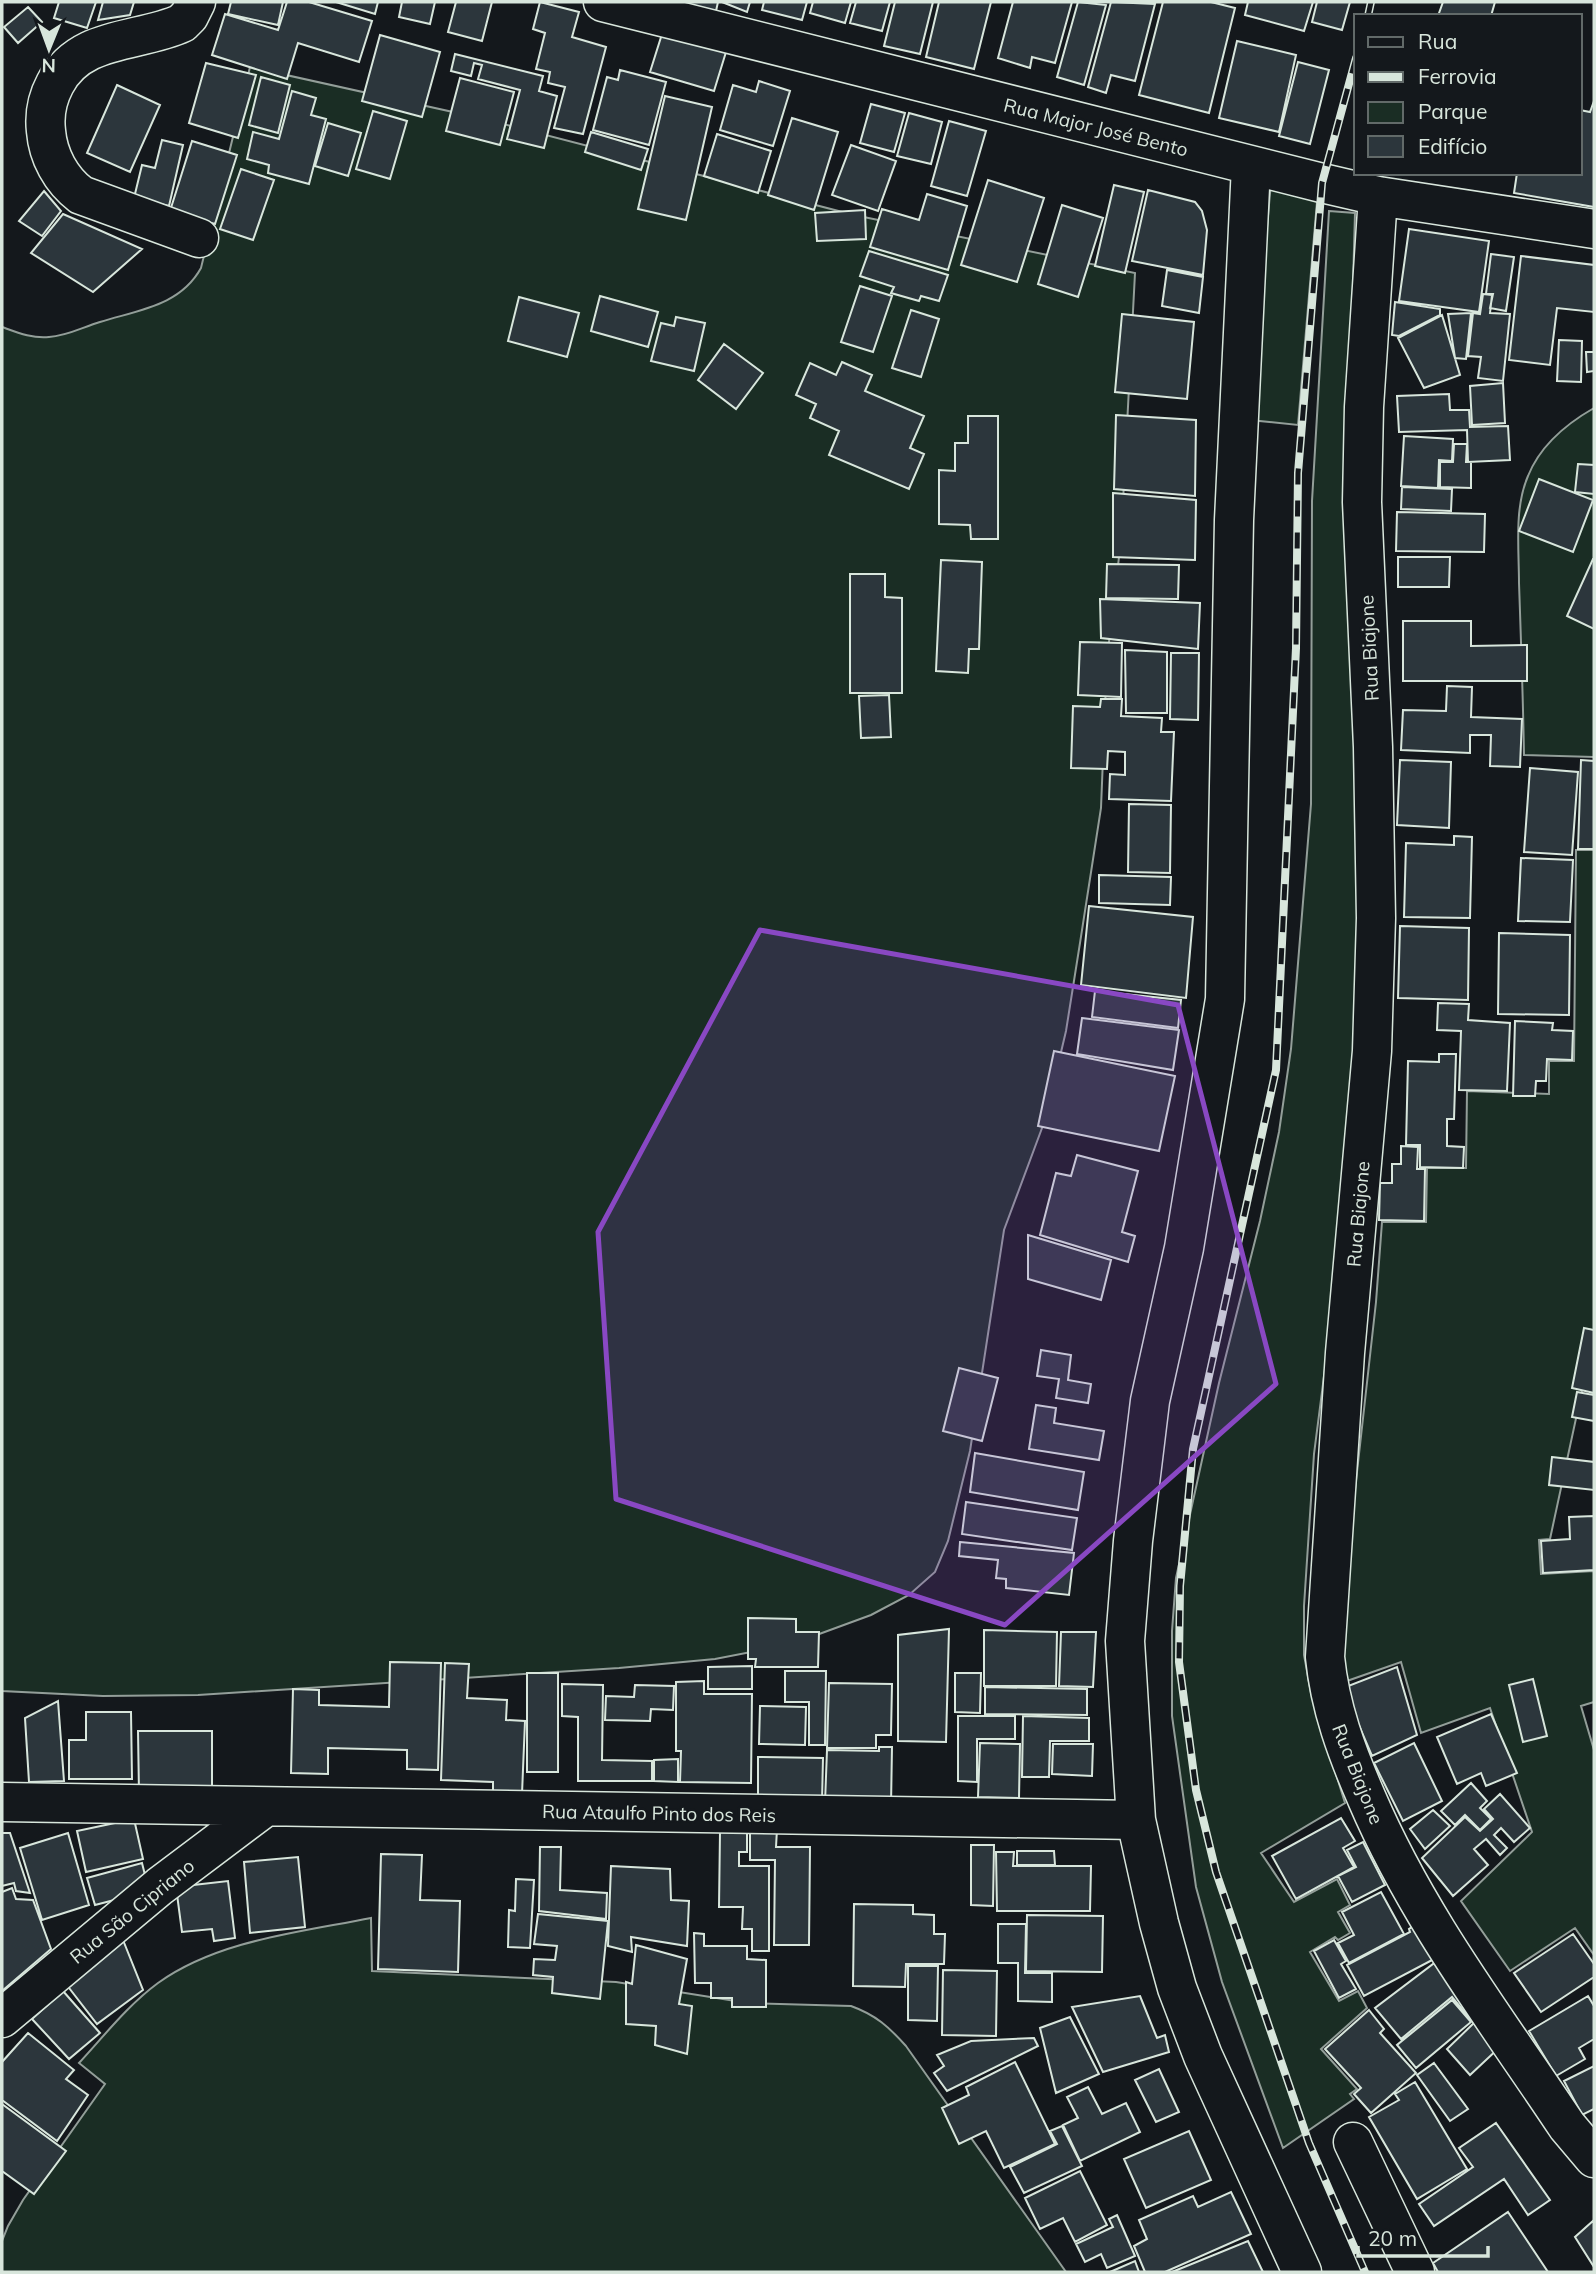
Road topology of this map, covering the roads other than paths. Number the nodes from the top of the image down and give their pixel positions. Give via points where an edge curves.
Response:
1 (196, 2) edge
2 (603, 2) edge
3 (1251, 166) junction
4 (1378, 196) junction
5 (1594, 229) edge
6 (199, 238) dead end
7 (2, 1802) edge
8 (265, 1807) junction
9 (1136, 1820) junction
10 (2, 2018) edge
11 (1353, 2142) dead end
12 (1594, 2158) edge
13 (1302, 2272) edge
14 (1415, 2272) edge

1 - 6 street via 189,16 173,27 117,40 73,60 48,99 45,127 56,166 81,195
2 - 3 street, Rua Major José Bento
3 - 4 street, Rua Major José Bento
3 - 9 street via 1234,520 1225,999 1184,1248 1150,1401 1133,1541 1125,1641
4 - 5 street, Rua Major José Bento
4 - 12 street, Rua Biajone via 1362,502 1373,747 1376,918 1372,1051 1345,1353 1326,1674 1346,1752 1422,1910 1567,2126
7 - 8 street, Rua Ataulfo Pinto dos Reis
8 - 9 street, Rua Ataulfo Pinto dos Reis
8 - 10 street, Rua São Cipriano via 160,1886
9 - 13 street via 1177,1989 1241,2144
11 - 14 street

